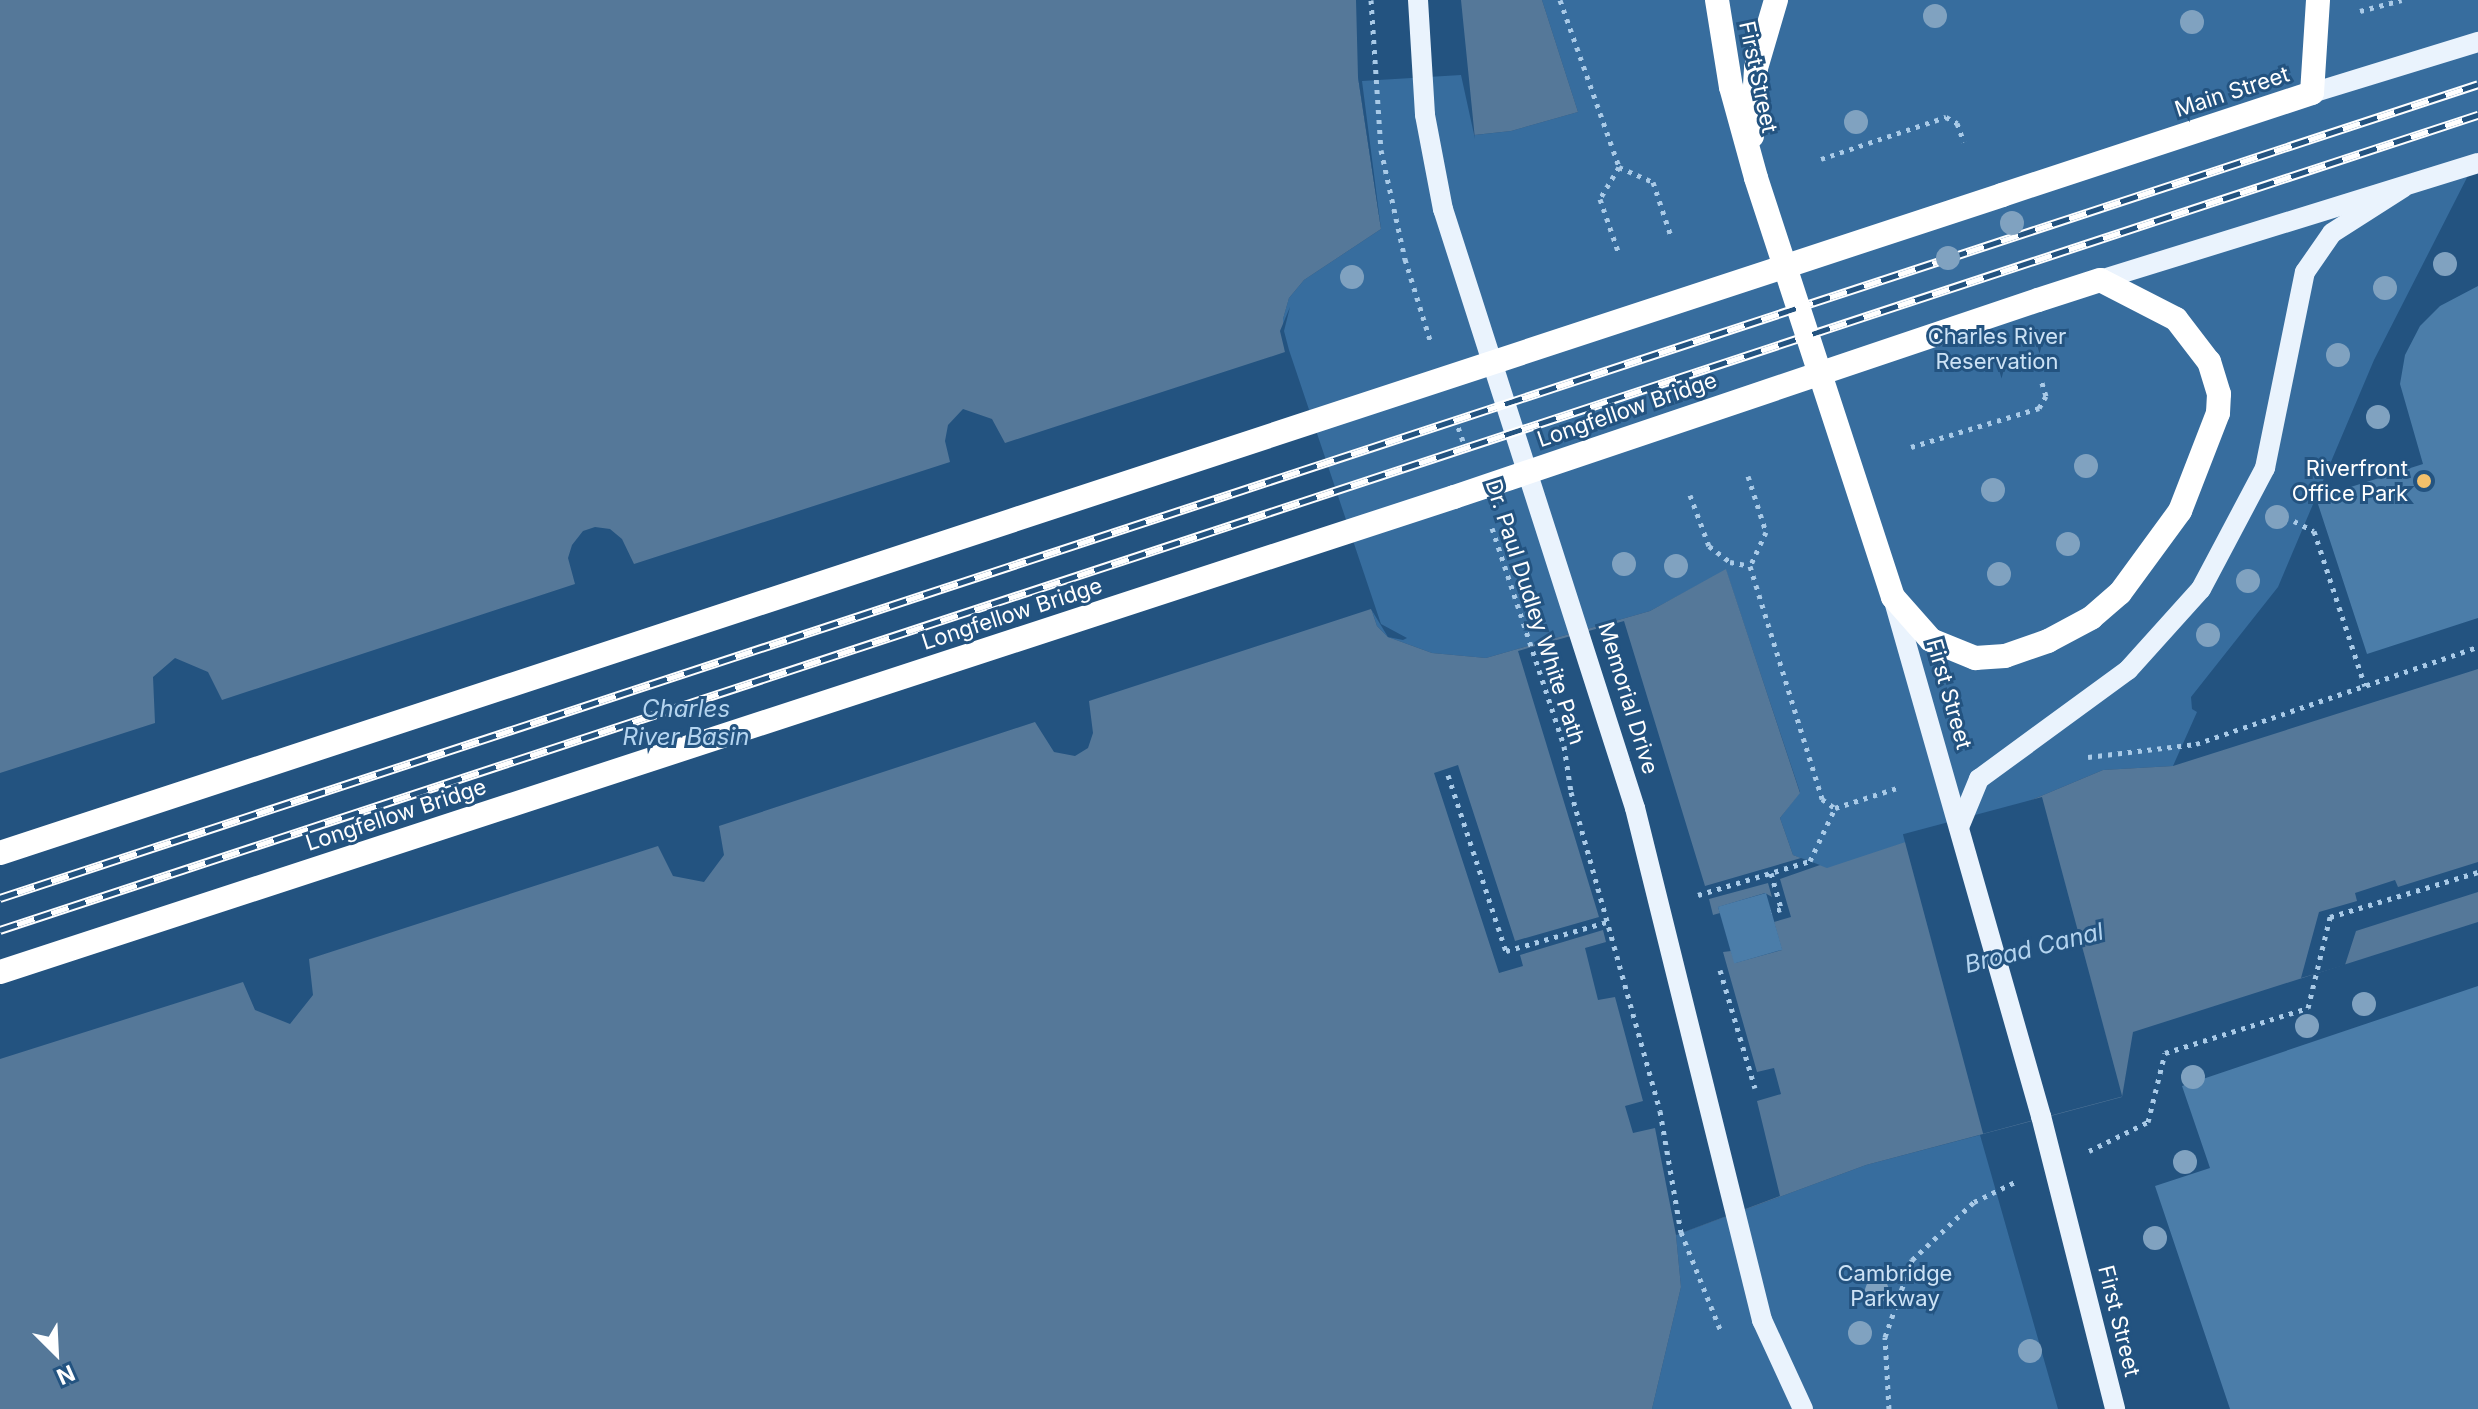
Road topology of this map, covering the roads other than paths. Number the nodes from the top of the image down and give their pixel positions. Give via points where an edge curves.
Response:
1 (1418, 0) edge
2 (1717, 0) edge
3 (1776, 0) edge
4 (2318, 0) edge
5 (2478, 42) edge
6 (2312, 93) junction
7 (2478, 163) edge
8 (1756, 178) junction
9 (2404, 187) junction
10 (2100, 280) junction
11 (1893, 597) junction
12 (1960, 825) junction
13 (0, 853) edge
14 (0, 972) edge
15 (1803, 1409) edge
16 (2115, 1409) edge

1 - 15 main road, Memorial Drive via 1425,115 1443,209 1581,632 1665,918 1762,1320
2 - 8 highway, First Street via 1731,87
3 - 8 highway via 1754,81
4 - 6 highway
5 - 6 main road, Main Street
6 - 13 highway, Main Street, bridge
7 - 9 main road
8 - 11 highway, First Street
9 - 10 main road
9 - 12 main road via 2332,233 2305,272 2265,468 2201,589 2128,670 1985,773 1970,791
10 - 11 highway via 2186,328 2209,362 2219,394 2208,449 2158,547 2134,579 2091,618 2005,656 1975,658 1944,648 1919,630
10 - 14 highway, Longfellow Bridge, bridge
11 - 12 main road, First Street
12 - 16 main road, First Street

